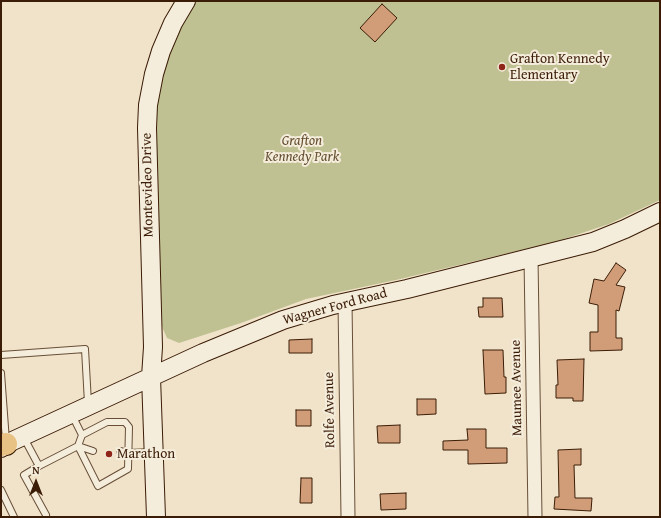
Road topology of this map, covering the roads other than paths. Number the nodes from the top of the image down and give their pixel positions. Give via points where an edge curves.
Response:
1 (186, 1) edge
2 (660, 212) edge
3 (531, 258) junction
4 (345, 302) junction
5 (1, 354) edge
6 (1, 373) edge
7 (151, 377) junction
8 (89, 407) junction
9 (72, 414) junction
10 (82, 435) junction
11 (8, 443) edge
12 (78, 446) junction
13 (93, 451) dead end
14 (120, 451) dead end
15 (154, 452) junction
16 (128, 453) junction
17 (39, 466) junction
18 (1, 490) edge
19 (46, 515) dead end
20 (14, 517) edge
21 (156, 517) edge
22 (348, 517) edge
23 (535, 517) edge

1 - 7 main road, Montevideo Drive via 161,51 148,105 146,128 153,347
2 - 3 main road, Wagner Ford Road via 625,230 593,242
3 - 4 main road, Wagner Ford Road
3 - 23 street, Maumee Avenue
4 - 7 main road, Wagner Ford Road via 284,320
4 - 22 street, Rolfe Avenue
5 - 8 lane via 85,349
6 - 11 lane
7 - 8 main road, Wagner Ford Road
7 - 15 main road, Montevideo Drive
8 - 9 main road, Wagner Ford Road
9 - 10 lane
9 - 11 main road, Wagner Ford Road
10 - 12 lane
10 - 16 lane via 107,422 125,422 128,427
11 - 17 lane
12 - 13 lane
12 - 16 lane via 98,486 128,469
12 - 17 lane
14 - 16 lane
15 - 16 lane
15 - 21 main road, Montevideo Drive
17 - 19 lane via 24,475
18 - 20 lane

